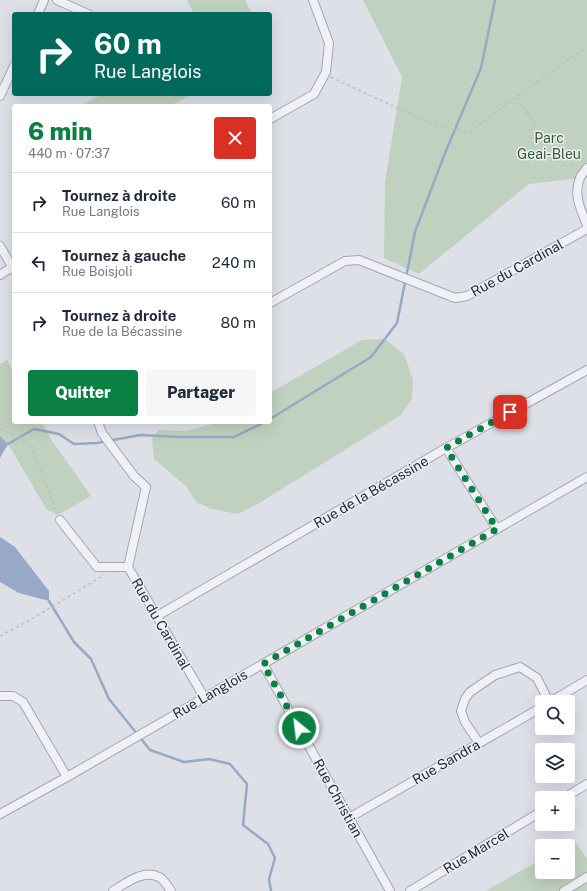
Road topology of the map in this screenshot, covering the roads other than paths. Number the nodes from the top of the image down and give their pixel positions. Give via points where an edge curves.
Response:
1 (44, 0) edge
2 (58, 0) edge
3 (312, 0) edge
4 (39, 12) edge
5 (84, 12) edge
6 (12, 70) edge
7 (0, 96) edge
8 (272, 118) edge
9 (587, 168) edge
10 (587, 226) edge
11 (587, 229) edge
12 (0, 246) edge
13 (12, 266) edge
14 (12, 269) edge
15 (0, 275) edge
16 (272, 302) edge
17 (587, 370) edge
18 (99, 424) edge
19 (446, 448) junction
20 (587, 477) edge
21 (60, 520) road end
22 (497, 529) junction
23 (128, 567) junction
24 (157, 616) junction
25 (263, 664) junction
26 (587, 680) edge
27 (546, 695) edge
28 (561, 695) edge
29 (0, 696) edge
30 (204, 698) junction
31 (535, 711) edge
32 (479, 743) junction
33 (67, 777) junction
34 (587, 784) edge
35 (575, 791) edge
36 (0, 814) edge
37 (535, 815) edge
38 (349, 818) junction
39 (587, 877) edge
40 (113, 891) edge
41 (171, 891) edge
42 (390, 891) edge
43 (410, 891) edge
44 (564, 891) edge

1 - 4 street
2 - 5 street
3 - 8 street via 329,43 326,72 314,94
6 - 7 street
9 - 10 street via 580,178 578,189 578,203
11 - 16 street, Rue du Cardinal via 467,296 455,298 359,260 345,261
12 - 13 street
14 - 15 street
17 - 19 street, Rue de la Bécassine
18 - 23 street, Rue du Cardinal via 102,433 134,476 146,487
19 - 22 street
19 - 24 street, Rue de la Bécassine
20 - 22 street, Rue Langlois
21 - 23 street via 97,567
22 - 25 street, Rue Langlois
23 - 24 street, Rue du Cardinal
24 - 30 street, Rue du Cardinal
25 - 30 street, Rue Langlois
25 - 38 street, Rue Christian
26 - 28 street
27 - 32 street via 537,678 520,667 495,675 470,692 461,711
29 - 33 street via 13,696 23,702
30 - 33 street, Rue Langlois
31 - 32 street, Rue Sandra
32 - 38 street, Rue Sandra
33 - 36 street, Rue Langlois
34 - 35 street
37 - 43 street, Rue Marcel
38 - 42 street, Rue Christian
39 - 44 street
40 - 41 street via 148,874 160,877

